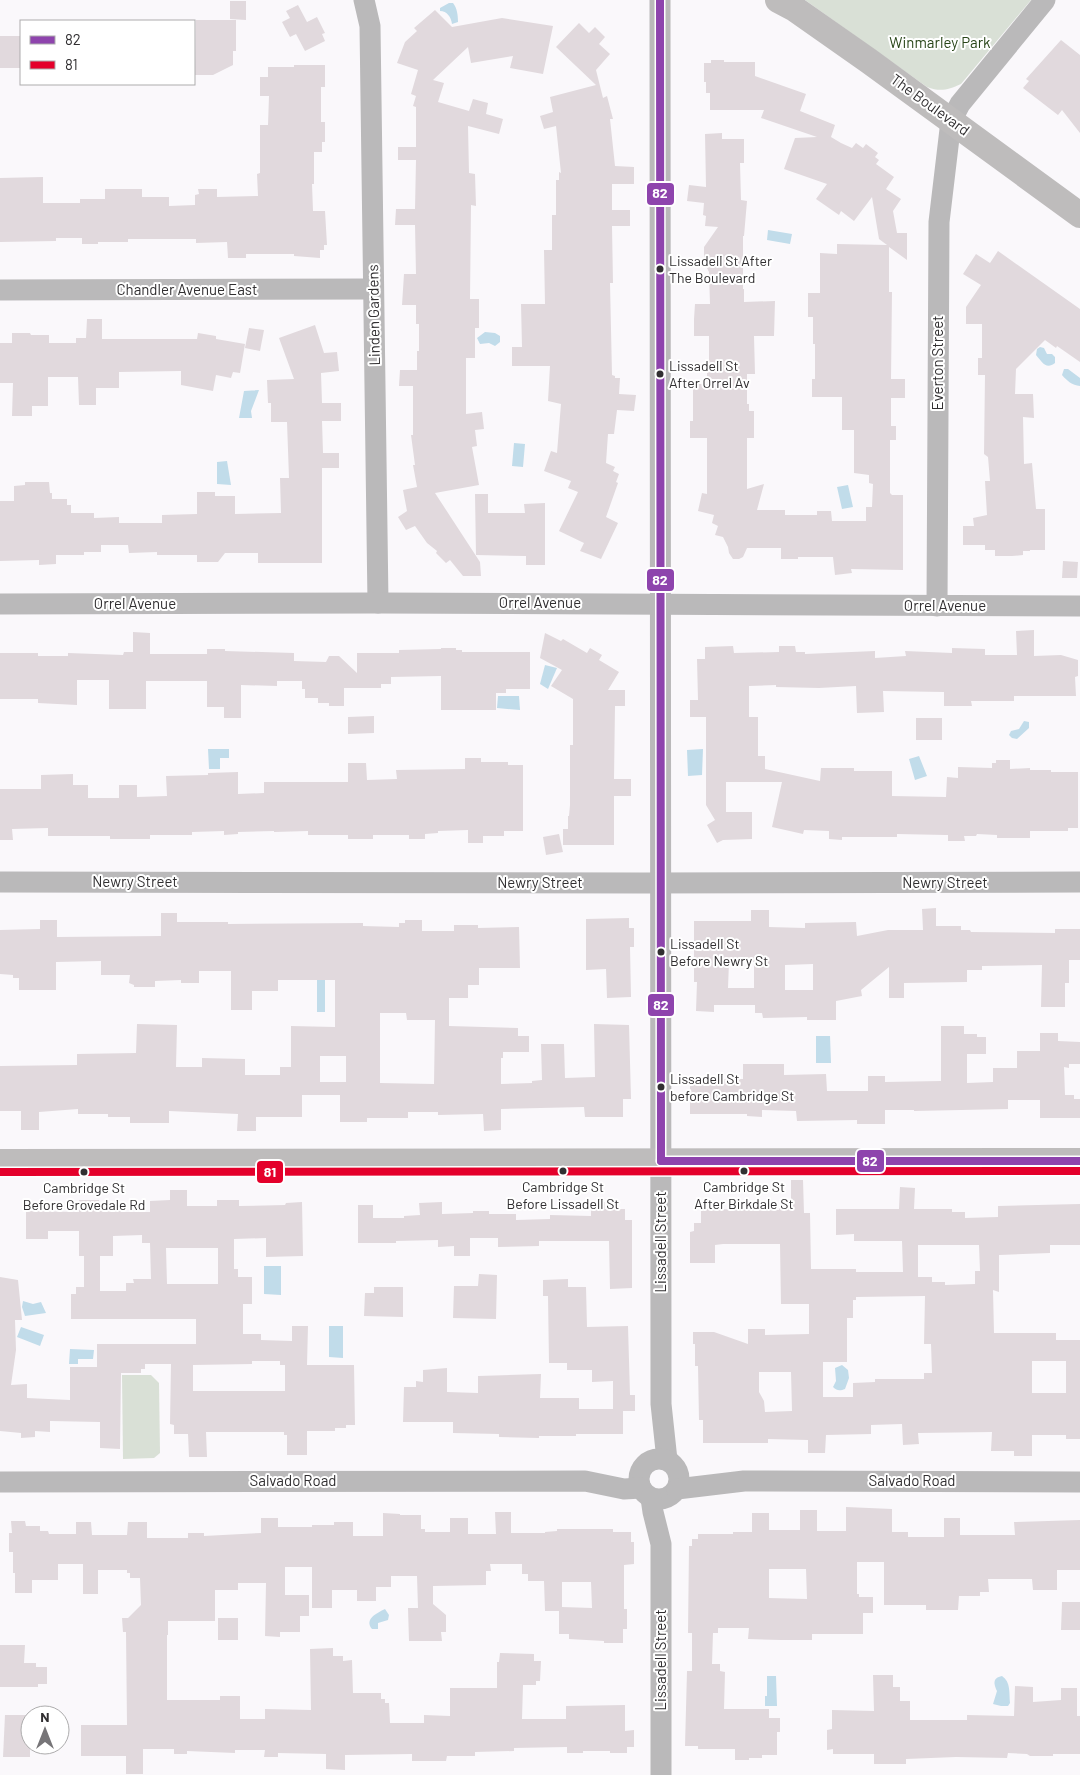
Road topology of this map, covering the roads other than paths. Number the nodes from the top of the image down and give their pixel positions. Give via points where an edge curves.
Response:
1 (364, 0) edge
2 (377, 0) edge
3 (660, 0) edge
4 (778, 0) edge
5 (1045, 0) edge
6 (370, 26) junction
7 (951, 120) junction
8 (1080, 215) edge
9 (0, 290) edge
10 (374, 290) junction
11 (378, 603) junction
12 (0, 604) edge
13 (660, 604) junction
14 (937, 606) junction
15 (1080, 606) edge
16 (0, 882) edge
17 (1080, 882) edge
18 (661, 884) junction
19 (661, 1161) junction
20 (1080, 1161) edge
21 (0, 1162) edge
22 (660, 1479) junction
23 (0, 1482) edge
24 (1080, 1482) edge
25 (662, 1775) edge

1 - 6 street, Linden Gardens
2 - 6 street, Linden Gardens
3 - 13 street, Lissadell Street
4 - 7 main road, The Boulevard
5 - 7 street via 960,104
6 - 10 street, Linden Gardens
7 - 8 main road, The Boulevard
7 - 14 street, Everton Street via 938,222
9 - 10 street, Chandler Avenue East
10 - 11 street, Linden Gardens
11 - 12 street, Orrel Avenue
11 - 13 street, Orrel Avenue
13 - 14 street, Orrel Avenue
13 - 18 street, Lissadell Street
14 - 15 street, Orrel Avenue
16 - 18 street, Newry Street
17 - 18 street, Newry Street
18 - 19 street, Lissadell Street
19 - 20 main road
19 - 21 main road
19 - 22 street, Lissadell Street
22 - 23 street, Salvado Road via 624,1489 585,1481
22 - 24 street, Salvado Road
22 - 25 street, Lissadell Street via 670,1512 661,1544

